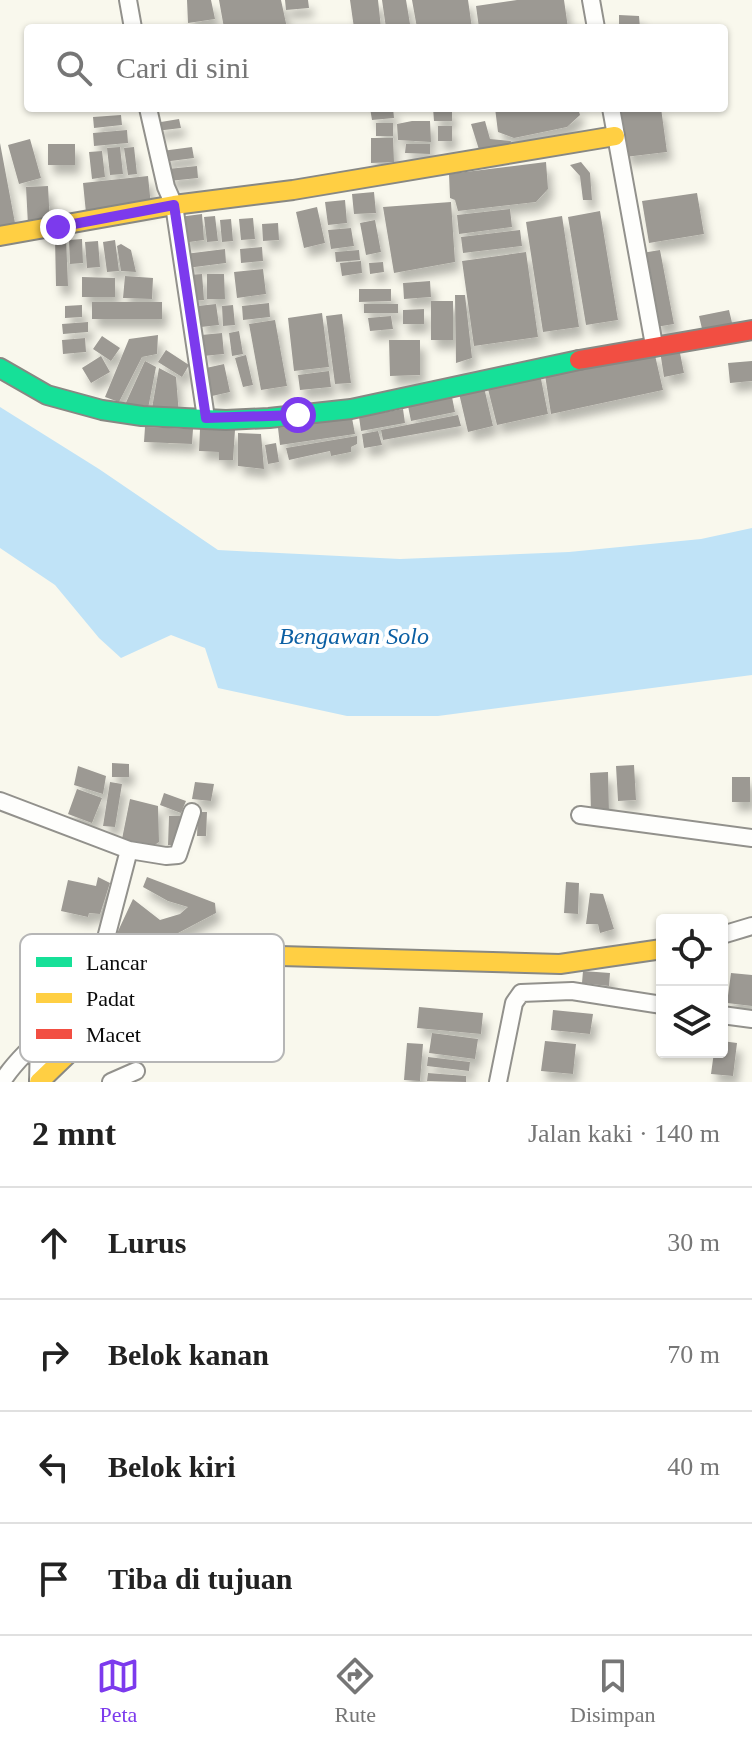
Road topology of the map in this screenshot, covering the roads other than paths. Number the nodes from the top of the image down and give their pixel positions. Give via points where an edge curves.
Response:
1 (128, 0) edge
2 (591, 0) edge
3 (132, 24) edge
4 (595, 24) edge
5 (149, 112) edge
6 (612, 112) edge
7 (615, 136) junction
8 (174, 205) junction
9 (0, 236) edge
10 (752, 330) edge
11 (654, 345) junction
12 (0, 368) edge
13 (206, 418) junction
14 (0, 801) edge
15 (192, 812) dead end
16 (580, 815) dead end
17 (752, 838) edge
18 (129, 850) junction
19 (752, 926) edge
20 (728, 933) edge
21 (107, 934) edge
22 (656, 950) edge
23 (284, 956) edge
24 (560, 964) junction
25 (572, 991) junction
26 (656, 1004) edge
27 (728, 1016) edge
28 (752, 1019) edge
29 (20, 1057) edge
30 (38, 1062) edge
31 (59, 1062) edge
32 (136, 1071) dead end
33 (2, 1082) edge
34 (38, 1082) edge
35 (111, 1082) edge
36 (498, 1082) edge

1 - 3 street
2 - 4 street
5 - 8 street
6 - 7 street
7 - 8 street
7 - 11 street
8 - 9 street
8 - 13 street
10 - 11 street
11 - 13 street via 376,404 298,415
12 - 13 street via 64,401 150,418
14 - 18 street
15 - 18 street via 178,855
16 - 17 street
18 - 21 street
19 - 20 street
22 - 24 street
23 - 24 street
24 - 25 street
25 - 26 street
25 - 36 street via 527,991 517,997
27 - 28 street
29 - 33 street
30 - 34 street
31 - 34 street
32 - 35 street

